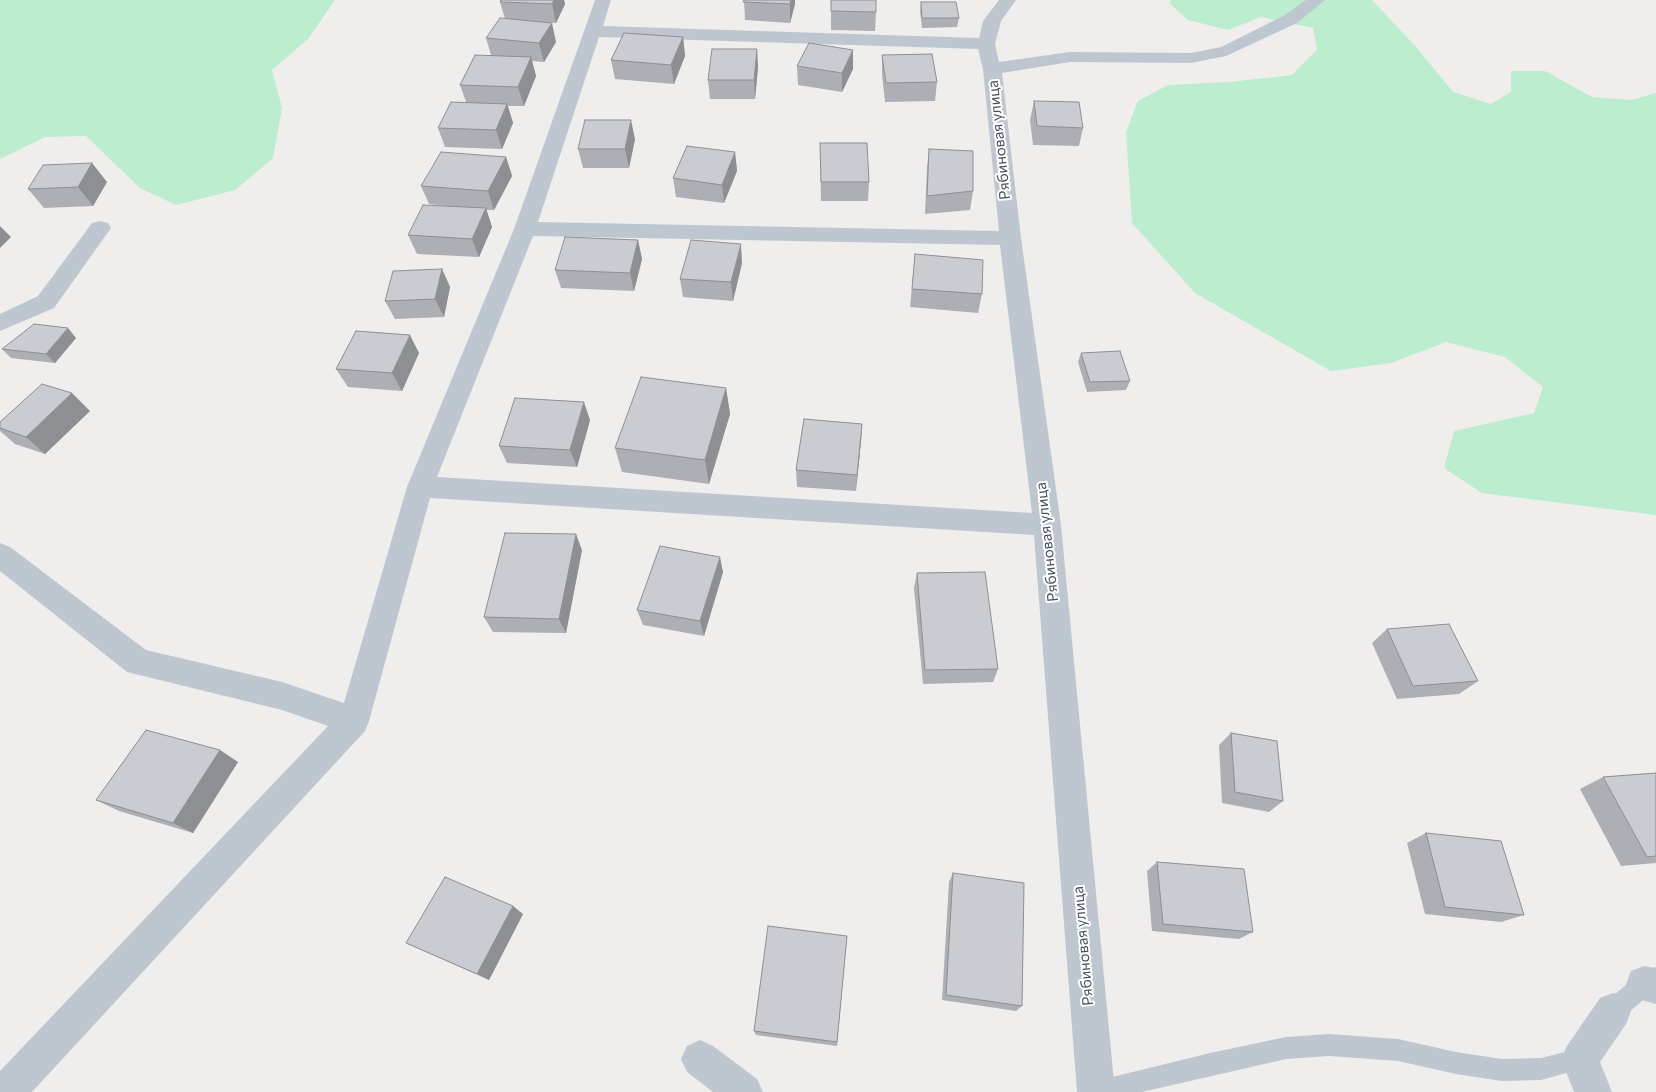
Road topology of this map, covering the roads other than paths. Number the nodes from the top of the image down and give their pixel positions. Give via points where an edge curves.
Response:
1 (603, 0) edge
2 (1008, 0) edge
3 (1317, 0) edge
4 (592, 31) junction
5 (989, 56) junction
6 (100, 228) dead end
7 (525, 229) junction
8 (1010, 238) junction
9 (0, 323) edge
10 (420, 487) junction
11 (1047, 526) junction
12 (0, 555) edge
13 (354, 721) junction
14 (1652, 983) edge
15 (1613, 1011) joint
16 (700, 1059) dead end
17 (1587, 1076) edge
18 (6, 1092) edge
19 (744, 1092) edge
20 (1096, 1092) edge

1 - 4 street
2 - 5 street, Рябиновая улица via 992,21
3 - 5 street via 1291,19 1226,51 1191,58
4 - 5 street
4 - 7 street
5 - 8 street, Рябиновая улица
6 - 9 street via 46,302
7 - 8 street
7 - 10 street
8 - 11 street, Рябиновая улица
10 - 11 street
10 - 13 street
11 - 20 street, Рябиновая улица
12 - 13 street via 138,662 282,696
13 - 18 street
14 - 15 lane
15 - 17 street
16 - 19 street
17 - 20 lane via 1541,1069 1502,1070 1398,1050 1329,1045 1286,1048

